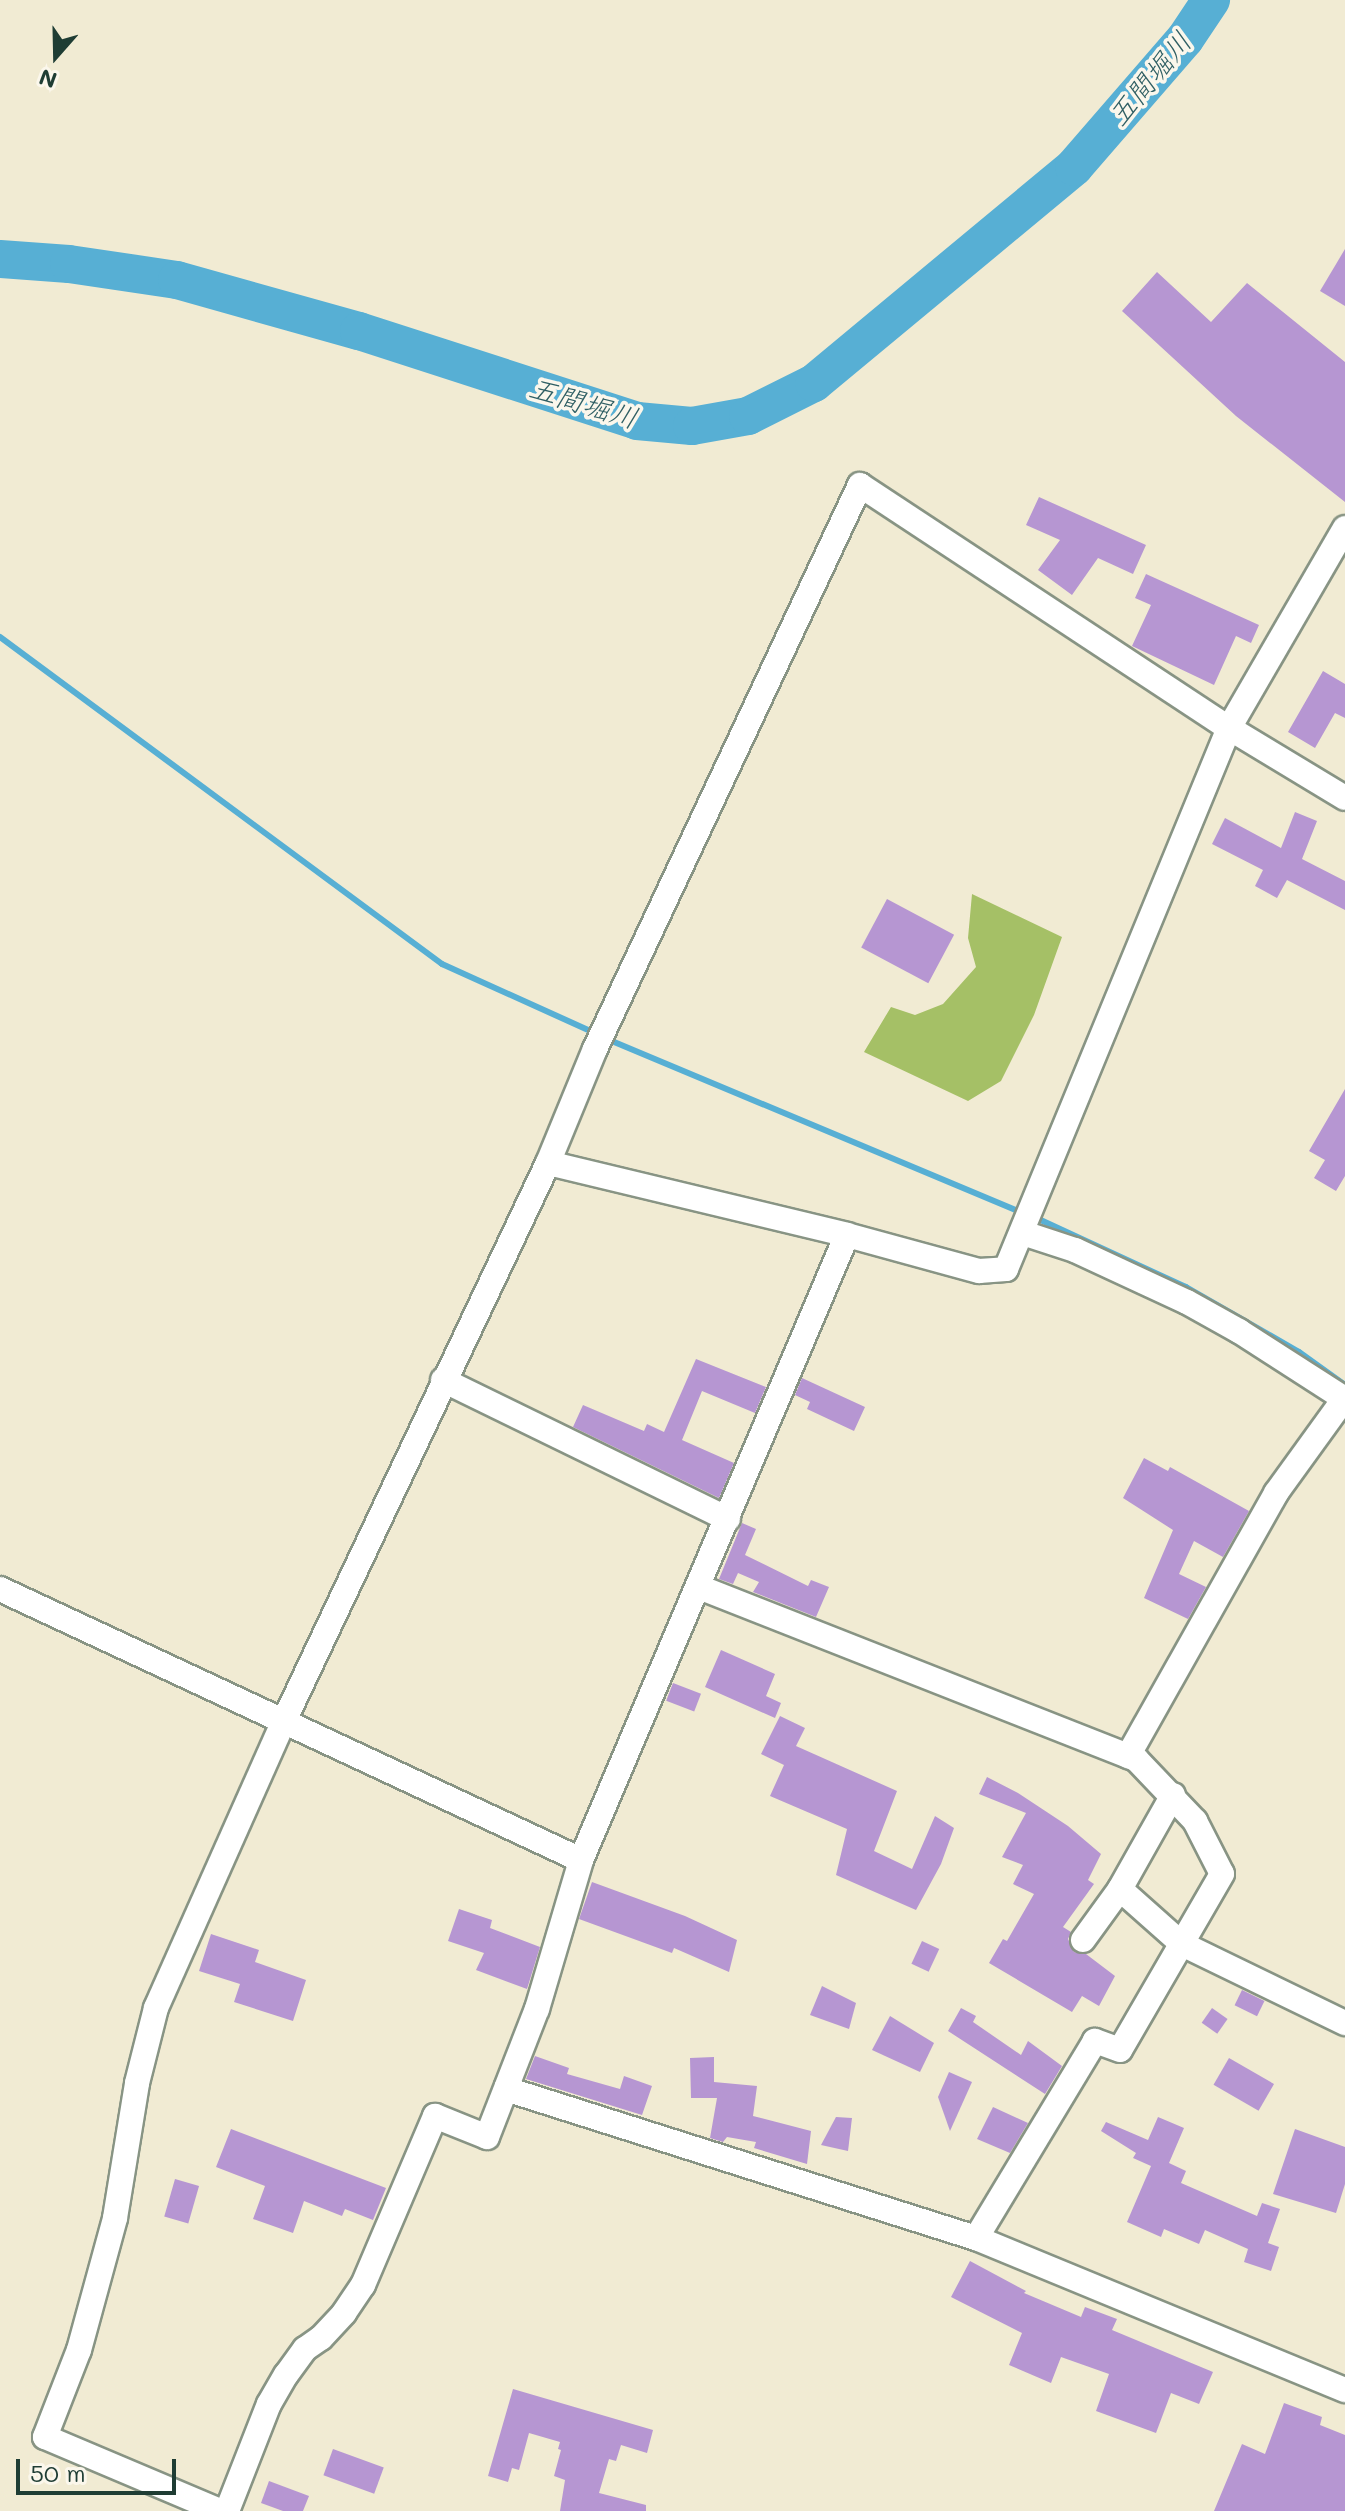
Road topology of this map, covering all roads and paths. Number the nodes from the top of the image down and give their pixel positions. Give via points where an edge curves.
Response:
1 (1345, 528) edge
2 (1229, 728) junction
3 (1345, 798) edge
4 (548, 1163) junction
5 (1027, 1223) junction
6 (847, 1235) junction
7 (443, 1380) junction
8 (1345, 1399) edge
9 (728, 1519) junction
10 (699, 1587) junction
11 (0, 1589) edge
12 (283, 1723) junction
13 (1128, 1756) junction
14 (1173, 1795) junction
15 (581, 1860) junction
16 (1120, 1889) junction
17 (1083, 1940) dead end
18 (1182, 1944) junction
19 (1345, 2023) edge
20 (506, 2089) junction
21 (976, 2238) junction
22 (1345, 2390) edge
23 (220, 2511) edge
24 (227, 2511) edge

1 - 2 street
2 - 3 street
2 - 4 street via 860,485 595,1049
2 - 5 street
4 - 6 street
4 - 7 street
5 - 6 street via 1006,1269 979,1271
5 - 8 street via 1187,1302
6 - 9 street
7 - 9 street
7 - 12 street
8 - 13 street via 1276,1493
9 - 10 street
10 - 13 street
10 - 15 street
11 - 12 street
12 - 15 street
12 - 23 street via 156,2008 137,2083 115,2218 79,2350 45,2437
13 - 14 street
14 - 16 street
14 - 18 street via 1195,1821 1222,1874
15 - 20 street via 537,2009
16 - 17 street
16 - 18 street
18 - 19 street
18 - 21 street via 1120,2050 1095,2041
20 - 21 street
20 - 24 street via 487,2137 435,2116 363,2285 286,2375 269,2404
21 - 22 street

